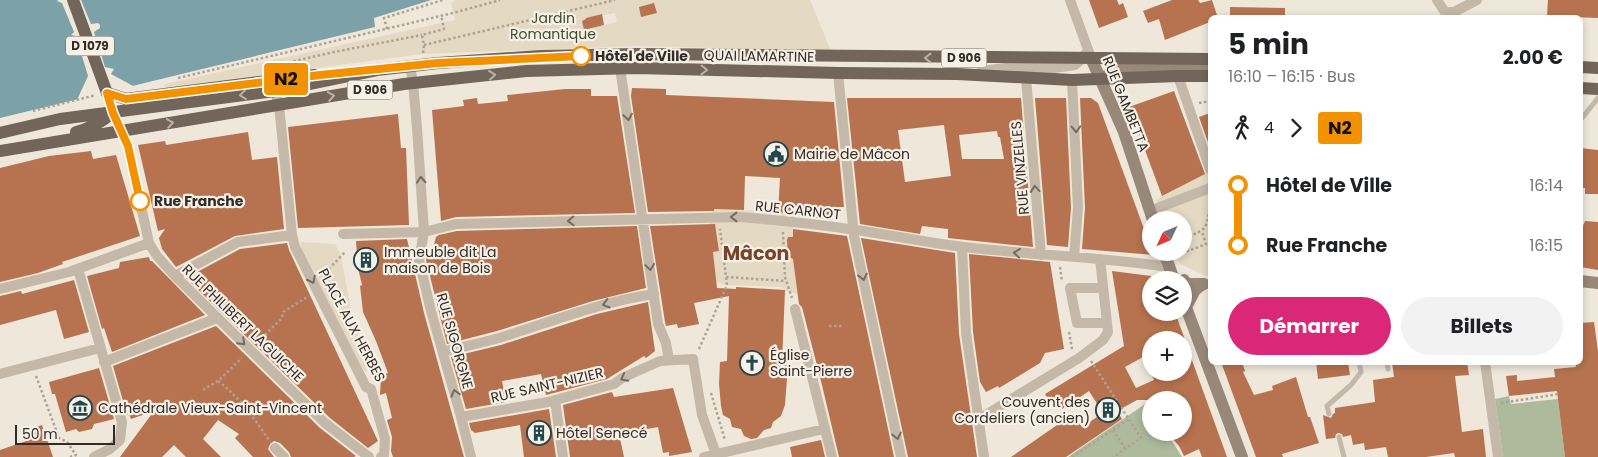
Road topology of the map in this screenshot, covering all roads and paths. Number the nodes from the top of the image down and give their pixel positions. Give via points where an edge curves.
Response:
1 (73, 0) edge
2 (443, 0) edge
3 (500, 0) edge
4 (615, 0) edge
5 (1070, 0) edge
6 (1438, 0) edge
7 (1477, 0) edge
8 (441, 15) junction
9 (387, 29) junction
10 (422, 35) junction
11 (424, 45) junction
12 (1087, 56) junction
13 (1208, 59) edge
14 (416, 65) junction
15 (1208, 66) edge
16 (1583, 67) edge
17 (263, 68) dead end
18 (620, 68) junction
19 (1598, 68) edge
20 (377, 70) junction
21 (838, 73) junction
22 (957, 74) junction
23 (1178, 76) junction
24 (1208, 76) edge
25 (1026, 78) junction
26 (176, 79) dead end
27 (1100, 79) junction
28 (1072, 80) junction
29 (413, 83) junction
30 (1583, 88) edge
31 (1598, 89) edge
32 (275, 91) junction
33 (107, 93) junction
34 (1598, 98) edge
35 (76, 100) dead end
36 (279, 105) junction
37 (29, 112) dead end
38 (113, 113) junction
39 (1583, 117) edge
40 (122, 131) junction
41 (0, 133) edge
42 (0, 145) edge
43 (0, 151) edge
44 (1208, 163) edge
45 (1208, 189) edge
46 (1151, 211) edge
47 (1161, 211) edge
48 (1208, 215) edge
49 (718, 218) junction
50 (643, 219) junction
51 (782, 220) junction
52 (423, 230) junction
53 (854, 230) junction
54 (1202, 232) junction
55 (343, 234) dead end
56 (292, 235) junction
57 (1192, 236) edge
58 (149, 242) junction
59 (1206, 244) joint
60 (962, 247) junction
61 (1192, 249) edge
62 (346, 251) dead end
63 (1041, 255) junction
64 (1074, 258) junction
65 (1100, 259) junction
66 (1142, 260) edge
67 (1167, 261) edge
68 (78, 269) junction
69 (1176, 271) edge
70 (175, 276) junction
71 (726, 277) junction
72 (786, 280) junction
73 (1583, 281) edge
74 (1207, 283) edge
75 (1598, 283) edge
76 (1192, 284) edge
77 (1102, 288) junction
78 (0, 290) edge
79 (318, 291) junction
80 (790, 292) dead end
81 (654, 294) junction
82 (1192, 294) edge
83 (795, 309) dead end
84 (217, 318) junction
85 (1191, 321) edge
86 (1107, 323) junction
87 (829, 326) dead end
88 (843, 326) dead end
89 (100, 348) junction
90 (700, 348) junction
91 (250, 350) junction
92 (443, 352) junction
93 (1083, 355) junction
94 (697, 357) junction
95 (669, 360) junction
96 (104, 362) junction
97 (1360, 365) edge
98 (1485, 365) edge
99 (33, 366) junction
100 (0, 374) edge
101 (218, 381) junction
102 (710, 389) dead end
103 (203, 390) dead end
104 (1559, 394) dead end
105 (554, 400) junction
106 (1491, 404) junction
107 (1329, 414) dead end
108 (461, 417) junction
109 (979, 419) junction
110 (1129, 419) junction
111 (824, 429) junction
112 (1113, 430) junction
113 (1339, 437) dead end
114 (276, 448) joint
115 (1125, 448) junction
116 (729, 452) junction
117 (716, 454) junction
118 (70, 457) edge
119 (94, 457) edge
120 (284, 457) edge
121 (369, 457) edge
122 (380, 457) edge
123 (471, 457) edge
124 (563, 457) edge
125 (704, 457) edge
126 (832, 457) edge
127 (901, 457) edge
128 (984, 457) edge
129 (1072, 457) edge
130 (1113, 457) edge
131 (1242, 457) edge
132 (1344, 457) edge
133 (1498, 457) edge

1 - 33 main road, D 1079, bridge
2 - 9 path via 384,18
3 - 8 path
4 - 11 path
5 - 12 street, RUE GAMBETTA
6 - 7 street via 1445,12 1454,12
8 - 9 path
8 - 10 path via 444,29
9 - 26 path
10 - 11 path
10 - 17 path
11 - 14 path
12 - 13 main road, D 906
12 -> 14 main road, QUAI LAMARTINE / D 906 via 636,54 540,56
12 - 22 street via 1075,65 1054,68 1006,68
12 - 27 street, RUE GAMBETTA
14 - 20 main road, QUAI LAMARTINE / D 906
14 - 29 street, RUE SIGORGNE
15 - 27 street via 1124,67
16 - 19 main road
18 -> 21 main road, QUAI LAMARTINE / D 906
29 -> 18 main road, QUAI LAMARTINE / D 906 via 526,71
18 -> 50 street
20 - 32 main road, QUAI LAMARTINE / D 906
20 - 33 main road, D 906 via 126,99
21 - 22 main road, QUAI LAMARTINE / D 906
21 - 53 street
22 - 25 main road, QUAI LAMARTINE / D 906
23 - 24 main road, D 906
23 - 27 main road, D 906
23 - 44 street
25 - 28 main road, QUAI LAMARTINE / D 906
63 -> 25 street, RUE VINZELLES
27 - 28 main road, QUAI LAMARTINE / D 906
27 - 46 street, RUE GAMBETTA via 1124,132
28 -> 64 street via 1078,208
36 -> 29 main road, QUAI LAMARTINE / D 906
52 -> 29 street, RUE SIGORGNE
30 - 31 main road
32 - 36 street, PLACE AUX HERBES
32 -> 38 main road, QUAI LAMARTINE / D 906
33 - 38 main road, D 1079
34 - 39 lane
35 - 37 path
40 -> 36 main road, QUAI LAMARTINE / D 906
36 - 56 street, PLACE AUX HERBES
38 - 40 main road, D 1079
38 - 41 main road, D 906
38 - 42 main road, D 906 via 84,130
40 - 43 main road, D 906
40 - 58 street
45 - 47 street
48 - 54 path
49 - 50 street, RUE CARNOT
51 -> 49 street, RUE CARNOT
49 - 71 path
50 -> 52 street, RUE CARNOT via 456,224
50 -> 81 street
51 - 53 street, RUE CARNOT
51 - 72 path
52 - 55 street, RUE CARNOT
52 - 92 street, RUE SIGORGNE via 419,260
53 - 60 street, RUE CARNOT
53 -> 127 street
54 - 57 path
54 - 59 path
56 - 70 street via 238,242
56 -> 79 street, PLACE AUX HERBES
58 - 68 street
58 - 70 street, RUE PHILIBERT LAGUICHE
59 - 61 path
63 -> 60 street, RUE CARNOT
60 - 109 street via 966,333
62 - 79 path via 324,274
63 - 64 street, RUE CARNOT
64 - 65 street, RUE CARNOT
65 - 66 street, RUE CARNOT
65 - 77 street
67 - 69 street
68 - 78 street
68 - 89 street
70 - 84 street, RUE PHILIBERT LAGUICHE
71 - 72 path
71 - 90 path via 727,285
72 - 80 path
73 - 75 street
74 - 76 street
74 - 82 street
77 - 86 street
77 - 86 street via 1070,288 1077,324
79 - 91 path via 283,312 282,318
79 - 122 street, PLACE AUX HERBES via 366,386 371,389 385,438 384,455
81 -> 92 street via 608,303
81 - 95 street via 658,324
83 - 111 street
84 -> 91 street, RUE PHILIBERT LAGUICHE
84 - 96 street
85 - 131 street
86 - 93 street via 1108,332 1103,340
87 - 88 path
89 - 96 street
89 - 99 street
90 - 94 path
90 - 94 path
91 - 101 path
91 - 121 street, RUE PHILIBERT LAGUICHE via 326,423
108 -> 92 street, RUE SIGORGNE
93 - 109 street
93 - 110 path
94 - 95 street, RUE SAINT-NIZIER
94 - 117 street via 702,415
95 -> 105 street, RUE SAINT-NIZIER via 660,361 614,384
96 - 119 street via 122,422 120,440
97 - 107 lane via 1361,372 1351,385 1327,406
98 - 106 street
99 - 100 street
99 - 118 path via 59,438 76,455
101 - 103 path
101 - 114 path via 242,403
102 - 116 path
104 - 106 path
105 - 108 street, RUE SAINT-NIZIER
105 - 124 street
106 - 133 street
108 - 123 street, RUE SIGORGNE
109 - 128 street
110 - 112 path
110 - 115 path via 1141,438
111 - 116 street
111 - 126 street
112 - 115 path
112 - 129 path
113 - 132 lane
114 - 120 street
115 - 130 path
116 - 117 street
117 - 125 street

